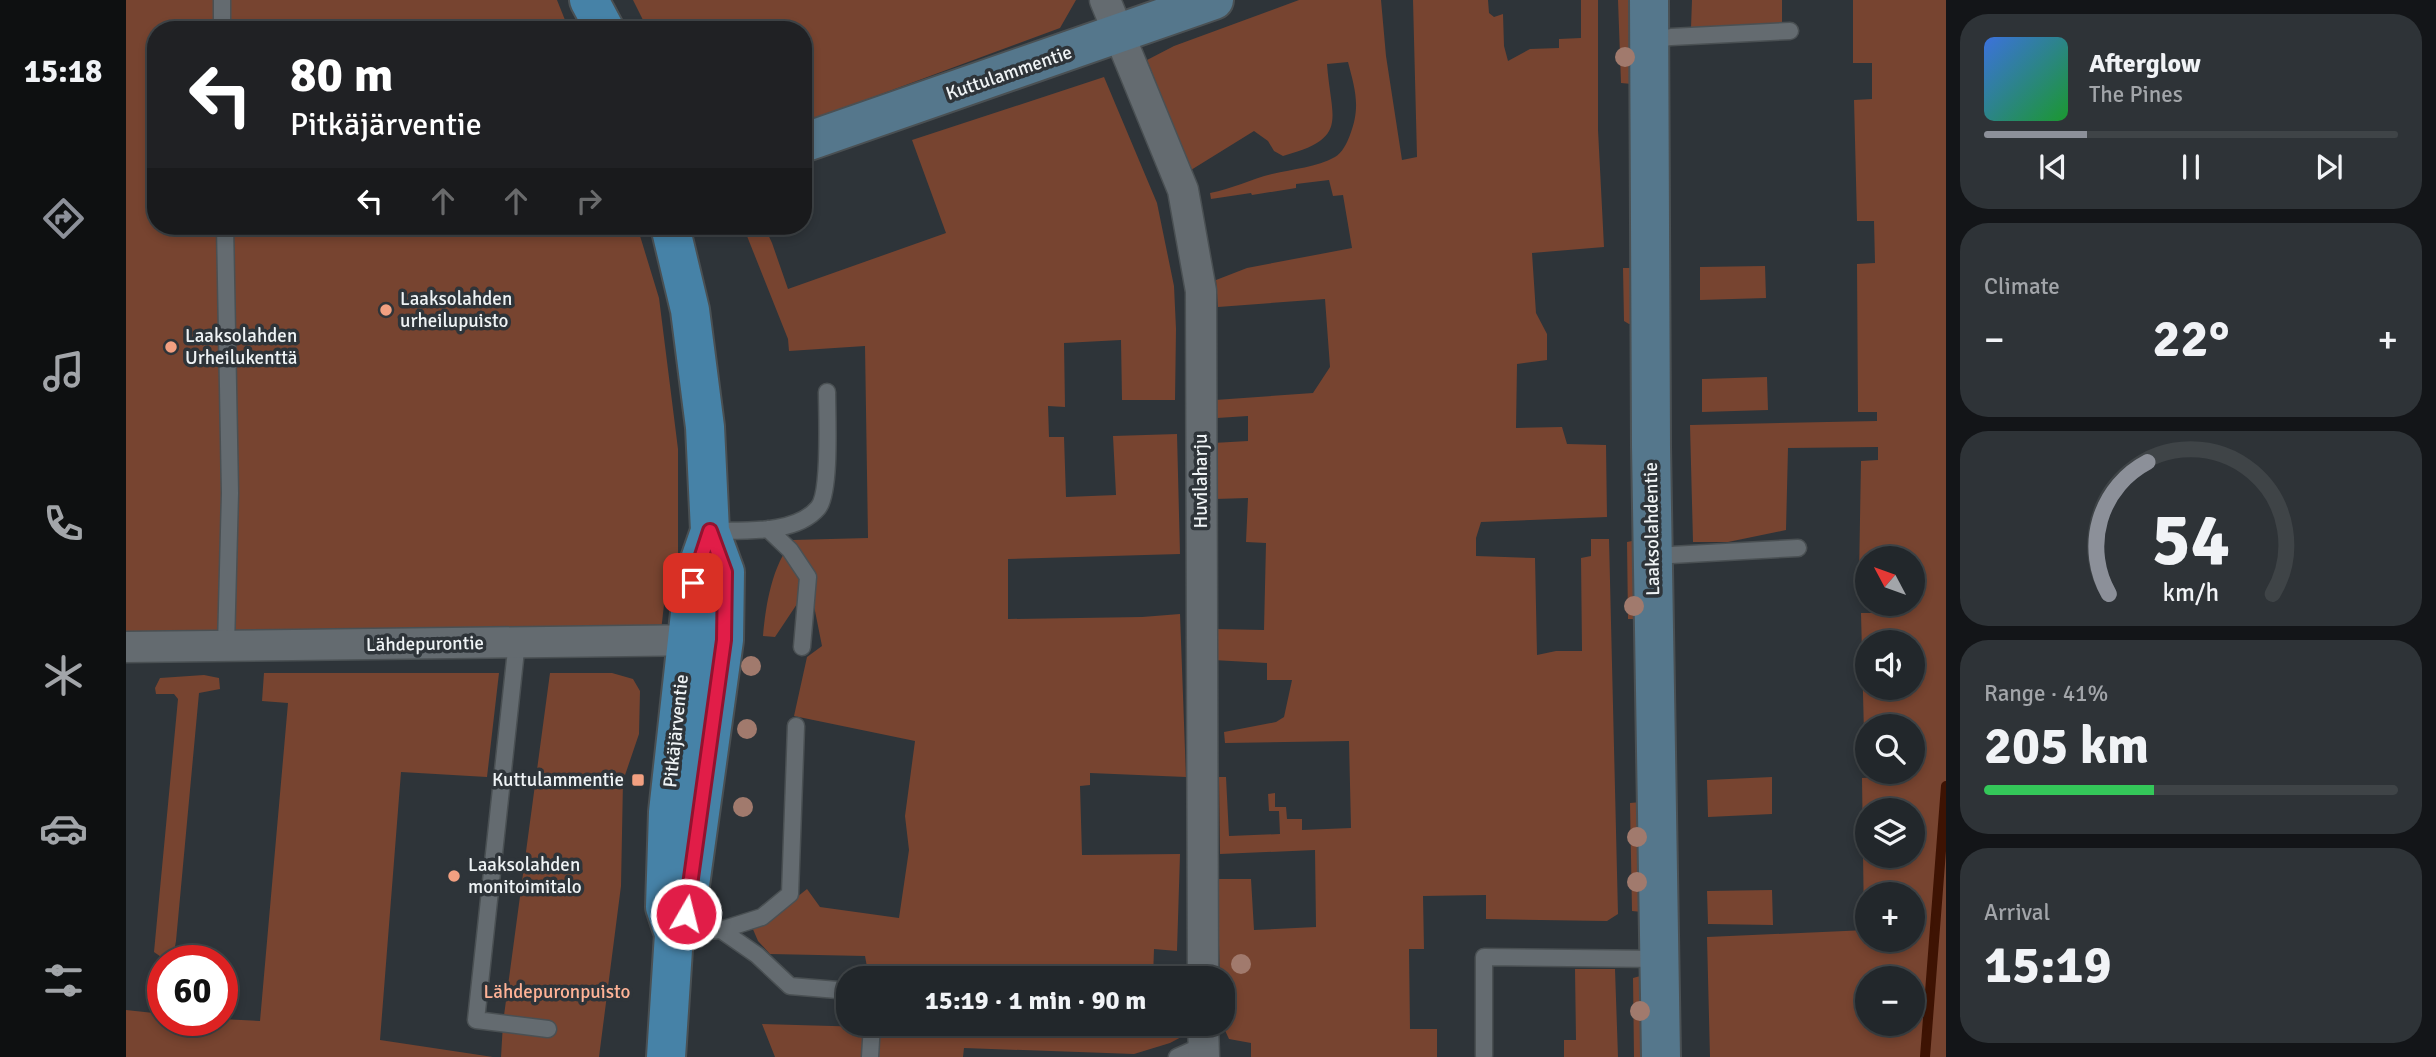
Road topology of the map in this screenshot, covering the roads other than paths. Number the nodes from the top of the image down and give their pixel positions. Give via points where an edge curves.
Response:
1 (222, 0) edge
2 (582, 0) edge
3 (589, 0) edge
4 (1105, 0) edge
5 (1214, 0) edge
6 (1648, 0) edge
7 (222, 21) edge
8 (588, 21) edge
9 (600, 21) edge
10 (1790, 32) dead end
11 (1121, 34) junction
12 (1649, 41) junction
13 (812, 141) edge
14 (225, 235) edge
15 (672, 235) edge
16 (827, 392) dead end
17 (768, 529) junction
18 (710, 531) junction
19 (1798, 548) dead end
20 (1653, 556) junction
21 (686, 640) junction
22 (724, 640) junction
23 (517, 641) junction
24 (226, 646) junction
25 (803, 647) dead end
26 (126, 648) edge
27 (796, 726) dead end
28 (721, 930) junction
29 (674, 934) junction
30 (1660, 959) junction
31 (1203, 966) edge
32 (836, 990) edge
33 (548, 1029) dead end
34 (871, 1036) edge
35 (1484, 1055) dead end
36 (666, 1057) edge
37 (870, 1057) edge
38 (1661, 1057) edge

1 - 7 lane
2 - 8 main road
3 - 9 main road
4 - 11 street, Huvilaharju
5 - 11 street, Kuttulammentie
6 - 12 street, Laaksolahdentie
10 - 12 lane
11 - 13 street, Kuttulammentie
11 - 31 street, Huvilaharju via 1183,190 1201,291
12 - 20 street, Laaksolahdentie
14 - 24 lane via 230,493
15 - 18 main road, Pitkäjärventie via 690,310 705,428
16 - 17 lane via 826,478 820,507 803,520
17 - 18 lane
17 - 25 lane via 808,577
18 - 21 main road, Pitkäjärventie via 694,577
18 - 22 main road, Pitkäjärventie via 725,572
19 - 20 lane
20 - 30 street, Laaksolahdentie
21 - 22 street, Lähdepurontie
21 - 23 street, Lähdepurontie
21 - 29 main road, Pitkäjärventie via 668,813 665,907
22 - 29 main road, Pitkäjärventie via 686,914
23 - 24 street, Lähdepurontie
23 - 33 lane via 476,1020
24 - 26 street, Lähdepurontie
27 - 28 lane via 790,894 762,917
28 - 29 lane
28 - 32 lane via 790,986
29 - 36 main road, Pitkäjärventie
30 - 35 lane via 1484,957
30 - 38 street, Laaksolahdentie
34 - 37 lane

